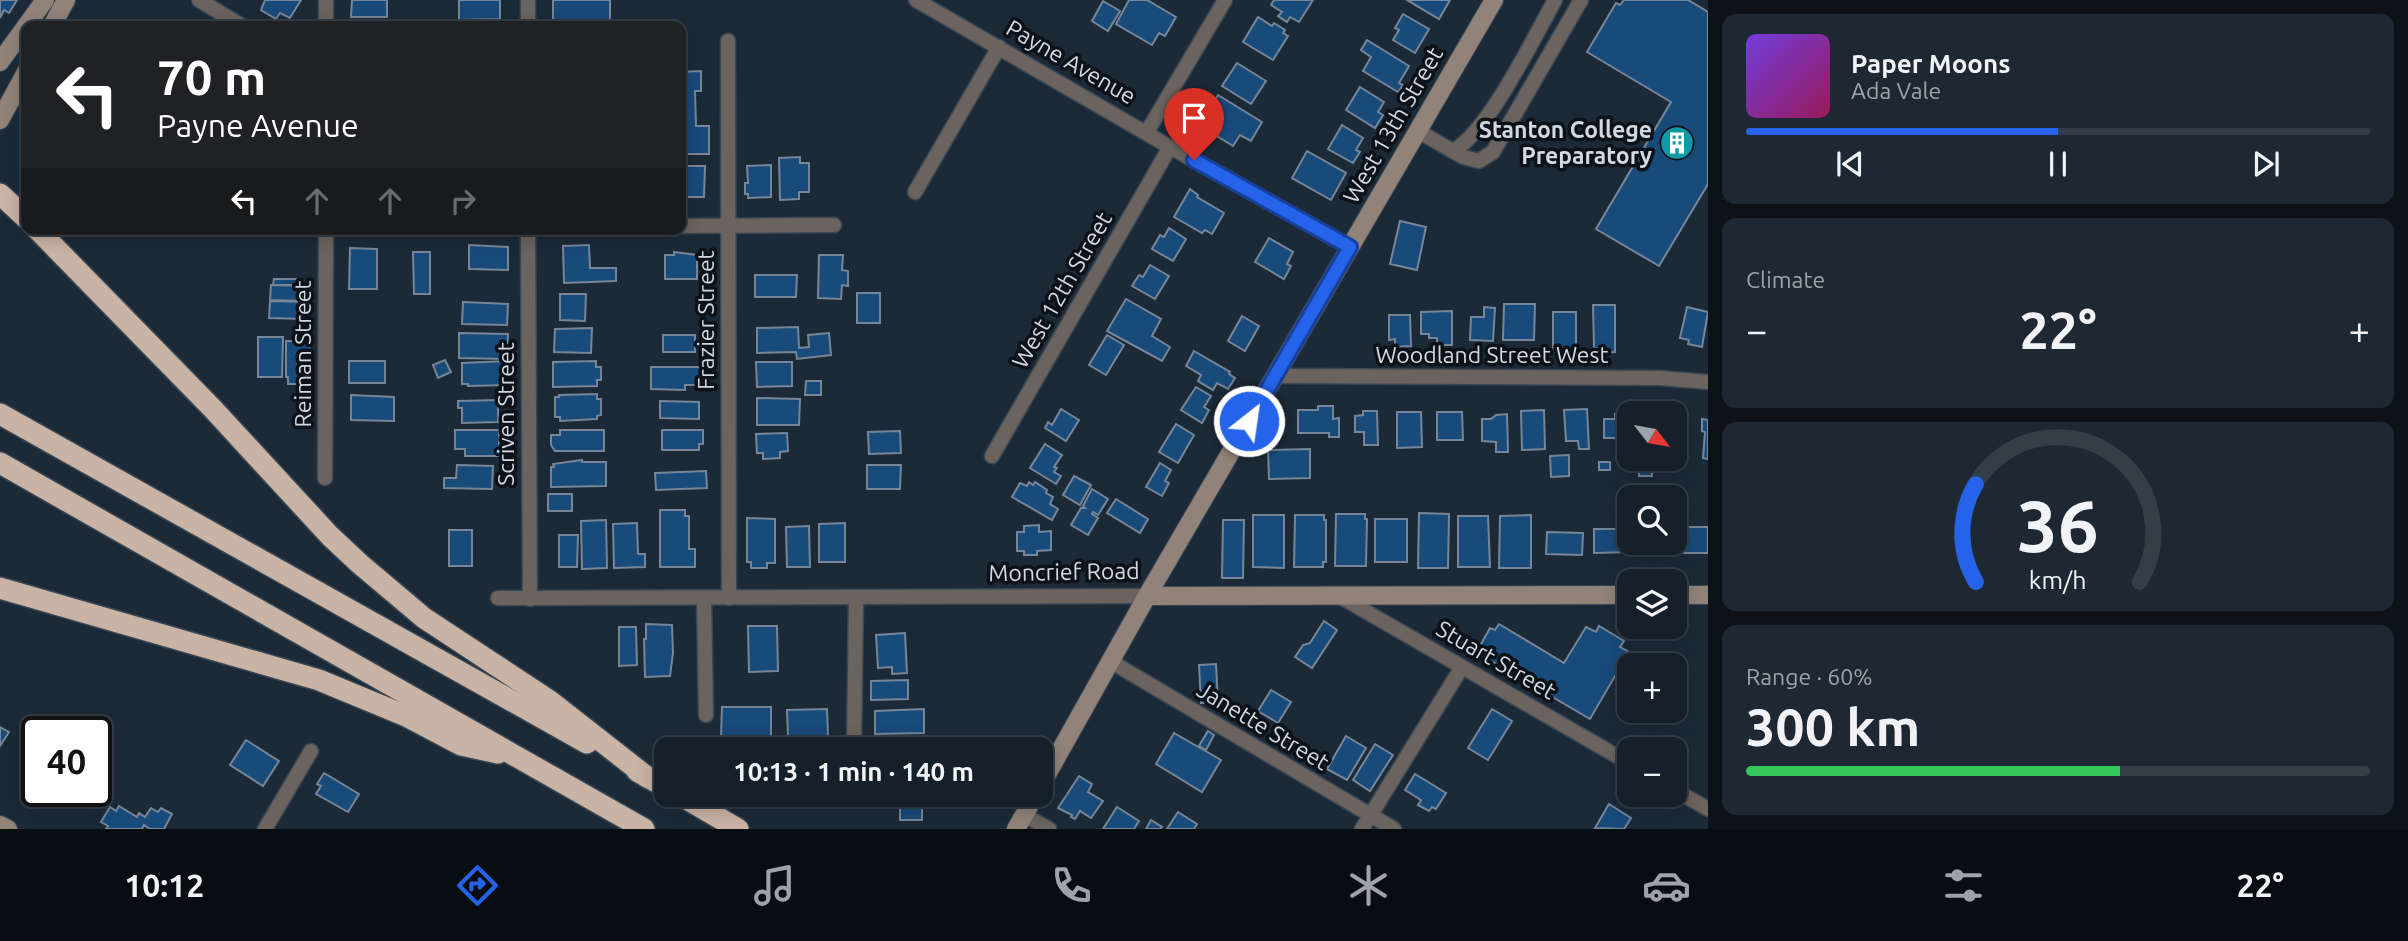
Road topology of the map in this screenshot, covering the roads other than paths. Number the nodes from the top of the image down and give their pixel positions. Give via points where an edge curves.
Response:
1 (45, 0) edge
2 (66, 0) edge
3 (199, 0) edge
4 (326, 0) edge
5 (528, 0) edge
6 (916, 0) edge
7 (1225, 0) edge
8 (1494, 0) edge
9 (1555, 0) edge
10 (1581, 0) edge
11 (30, 21) edge
12 (55, 21) edge
13 (234, 21) edge
14 (326, 21) edge
15 (528, 21) edge
16 (21, 33) edge
17 (728, 41) dead end
18 (999, 47) junction
19 (0, 62) edge
20 (21, 81) edge
21 (0, 120) edge
22 (1418, 131) junction
23 (1147, 132) junction
24 (1170, 147) junction
25 (1453, 151) junction
26 (0, 186) edge
27 (915, 191) dead end
28 (13, 206) edge
29 (729, 225) junction
30 (834, 225) dead end
31 (686, 226) edge
32 (43, 235) edge
33 (326, 235) edge
34 (528, 235) edge
35 (1350, 247) junction
36 (1275, 376) junction
37 (1708, 382) edge
38 (0, 414) edge
39 (992, 456) dead end
40 (0, 463) edge
41 (325, 478) dead end
42 (0, 588) edge
43 (1617, 595) edge
44 (1687, 595) edge
45 (1708, 595) edge
46 (1147, 596) junction
47 (1339, 596) junction
48 (856, 597) junction
49 (498, 598) dead end
50 (704, 598) junction
51 (729, 598) junction
52 (530, 599) junction
53 (1110, 662) junction
54 (1462, 667) junction
55 (706, 715) dead end
56 (854, 737) edge
57 (311, 751) dead end
58 (1617, 756) edge
59 (522, 758) junction
60 (1053, 764) edge
61 (647, 777) junction
62 (654, 781) edge
63 (1687, 797) edge
64 (700, 807) edge
65 (1708, 809) edge
66 (1371, 816) junction
67 (1020, 822) edge
68 (0, 825) edge
69 (8, 829) edge
70 (265, 829) edge
71 (644, 829) edge
72 (738, 829) edge
73 (1049, 829) edge
74 (1362, 829) edge
75 (1394, 829) edge

1 - 11 street
2 - 12 street
3 - 13 street
4 - 14 street
5 - 15 street
6 - 18 street, Payne Avenue
7 - 23 street
8 - 22 street, West 13th Street
9 - 25 street via 1488,115 1466,144
10 - 25 street via 1493,152 1479,160
16 - 19 street
17 - 29 street, Frazier Street
18 - 23 street, Payne Avenue
18 - 27 street
20 - 21 street
22 - 25 street
22 - 35 street, West 13th Street
23 - 24 street, Payne Avenue
24 - 35 street, Payne Avenue
24 - 39 street, West 12th Street
26 - 28 highway
29 - 30 street
29 - 31 street
29 - 51 street, Frazier Street
32 - 61 highway via 360,564 424,618 550,701
33 - 41 street, Reiman Street
34 - 52 street, Scriven Street
35 - 36 street, West 13th Street
36 - 37 street, Woodland Street West
36 - 46 street, West 13th Street
38 - 61 highway
40 - 59 highway
42 - 59 highway via 307,676 406,716 461,745
43 - 47 street, Moncrief Road
44 - 45 street
46 - 47 street, Moncrief Road
46 - 48 street, Moncrief Road
46 - 53 street, West 13th Street
47 - 54 street, Stuart Street
48 - 51 street, Moncrief Road
48 - 56 street
49 - 52 street, Moncrief Road
50 - 51 street, Moncrief Road
50 - 52 street, Moncrief Road
50 - 55 street
53 - 60 street, West 13th Street
53 - 66 street, Janette Street
54 - 58 street, Stuart Street
54 - 66 street
57 - 70 street
59 - 71 highway
61 - 62 highway
63 - 65 street
64 - 72 highway
66 - 74 street
66 - 75 street, Janette Street
67 - 73 street
68 - 69 street

